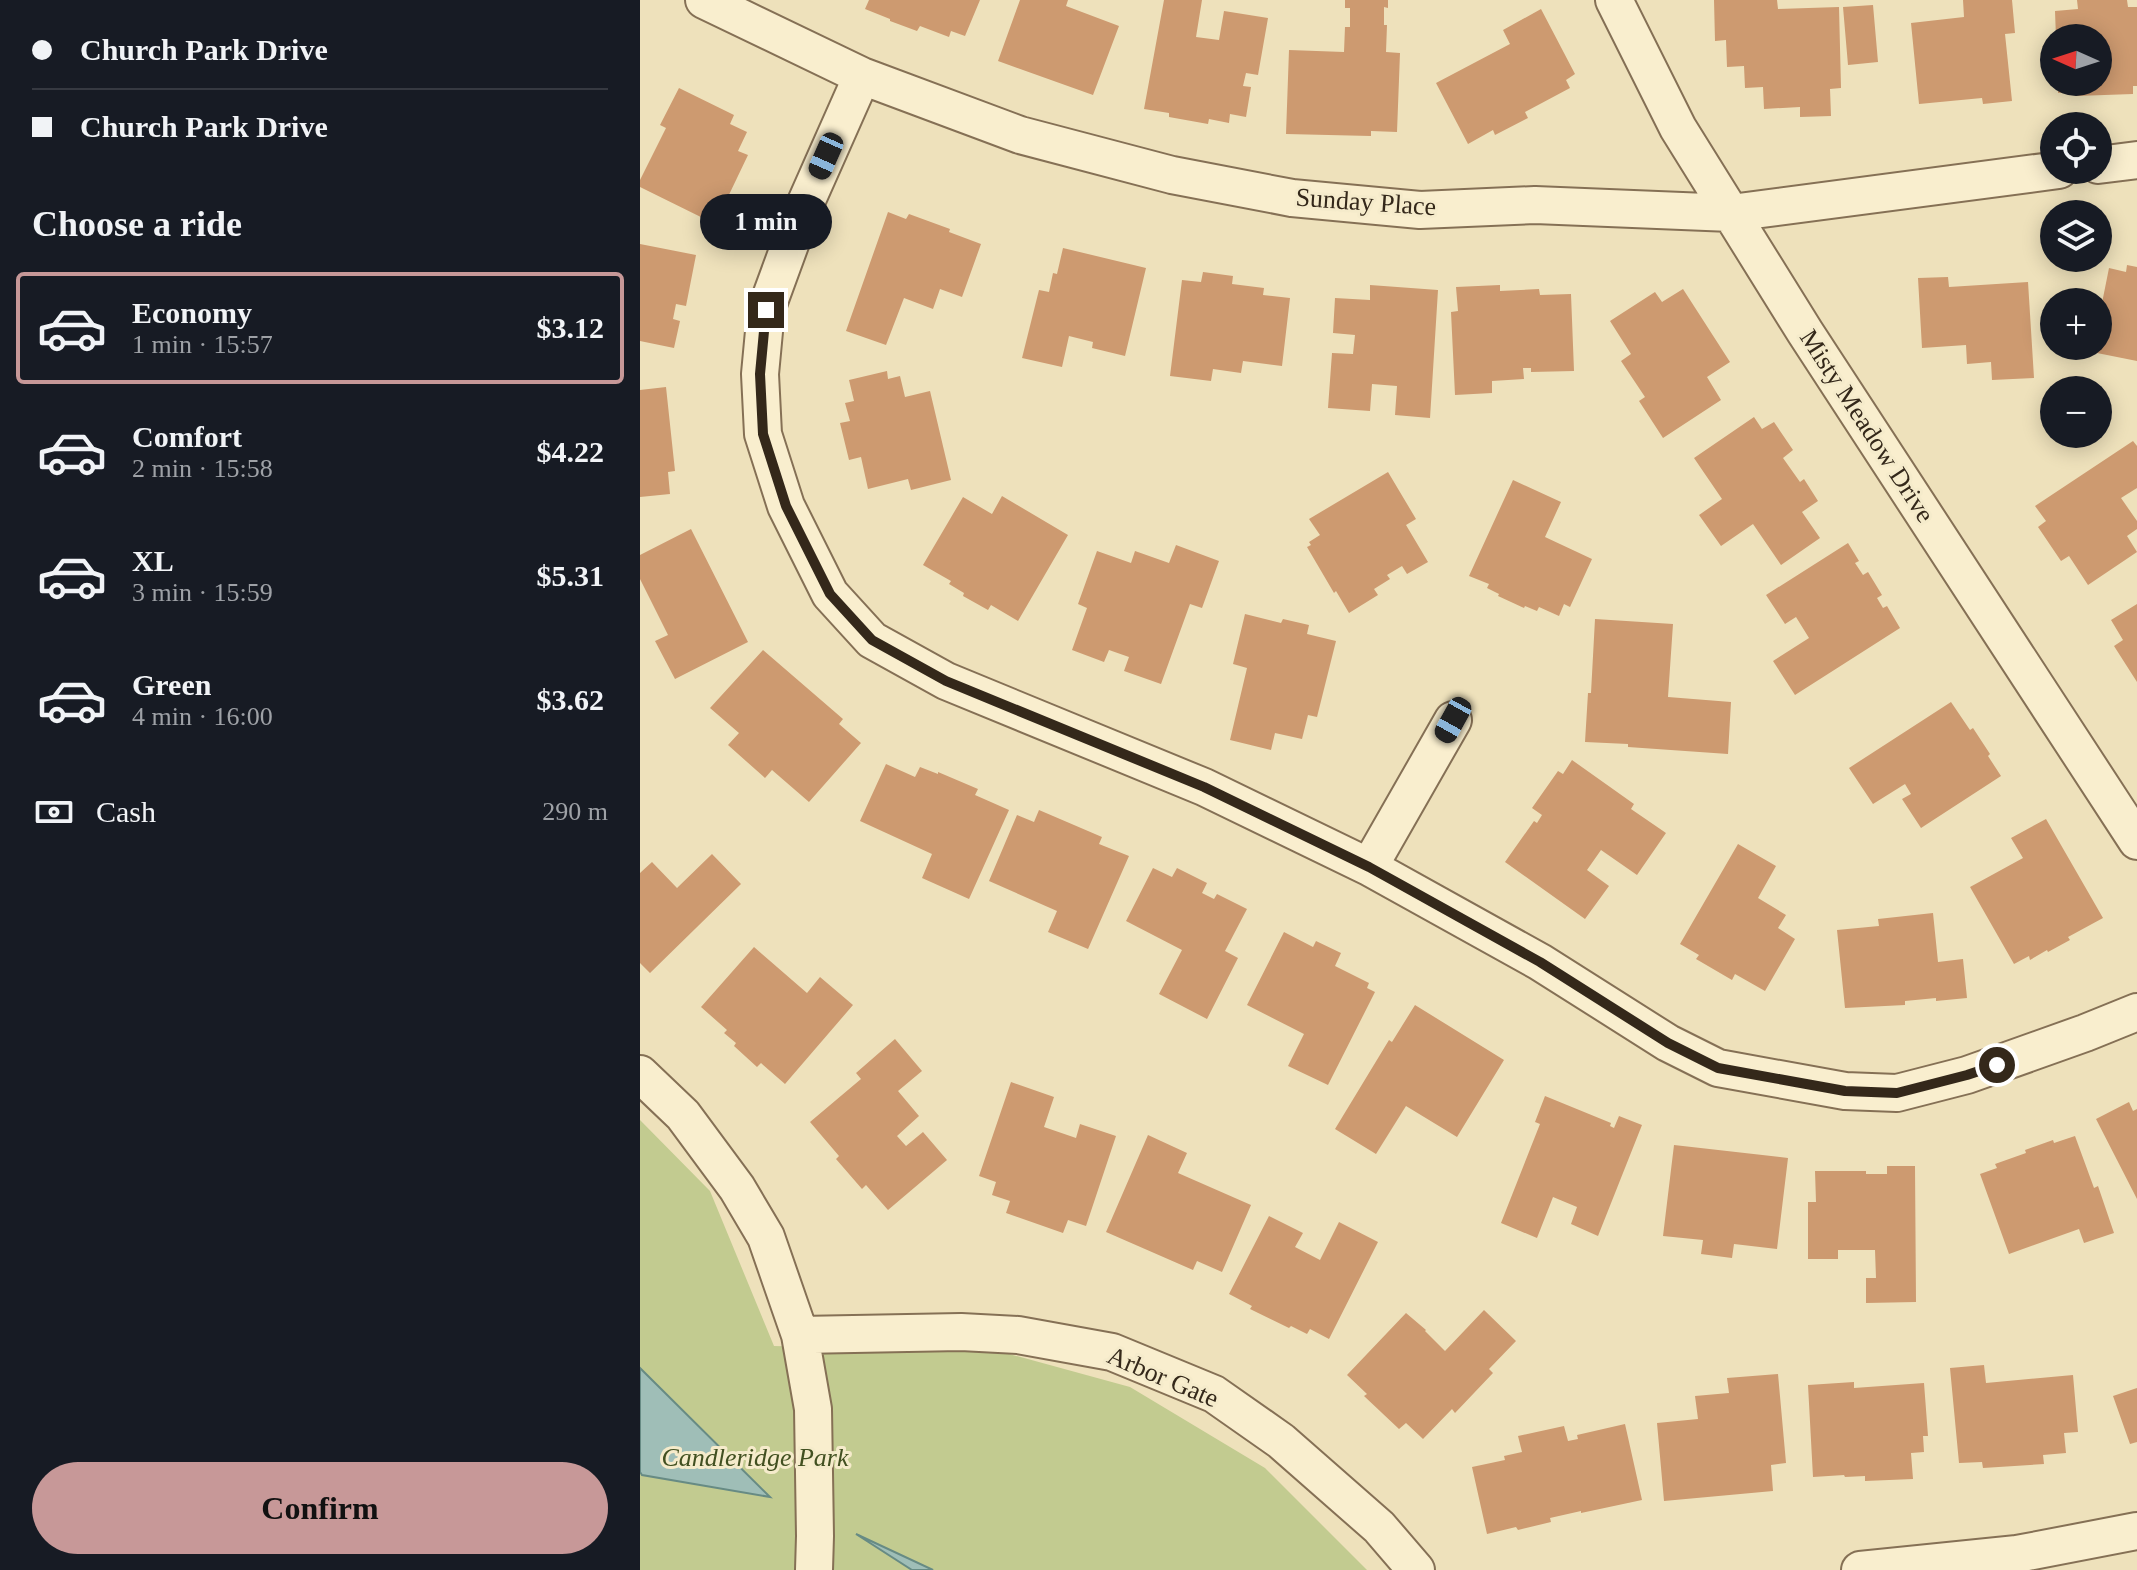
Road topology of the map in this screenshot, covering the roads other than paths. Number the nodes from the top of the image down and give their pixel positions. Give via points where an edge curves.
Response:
1 (704, 0) edge
2 (1614, 0) edge
3 (862, 76) junction
4 (2137, 160) edge
5 (2112, 163) edge
6 (2040, 172) edge
7 (1731, 213) junction
8 (1453, 720) dead end
9 (2137, 841) edge
10 (1369, 867) junction
11 (2137, 1012) edge
12 (640, 1074) edge
13 (800, 1335) junction
14 (2137, 1531) edge
15 (2020, 1562) edge
16 (814, 1570) edge
17 (1416, 1570) edge
18 (1860, 1570) edge

1 - 3 street, Sunday Place
2 - 7 street, Misty Meadow Drive via 1678,128
3 - 7 street, Sunday Place via 1020,135 1172,175 1292,198 1420,210 1535,205
3 - 10 street via 803,209 766,310 760,374 763,434 781,491 830,594 872,640 946,681 1204,787
4 - 5 street
6 - 7 street, Sunday Place
7 - 9 street, Misty Meadow Drive
8 - 10 street
10 - 11 street via 1718,1068 1845,1091 1897,1093 1967,1075
12 - 13 street via 683,1115 737,1188 766,1237
13 - 16 street via 813,1409
13 - 17 street, Arbor Gate via 989,1333 1112,1352 1214,1394 1281,1441 1379,1527
14 - 15 street
15 - 18 street

